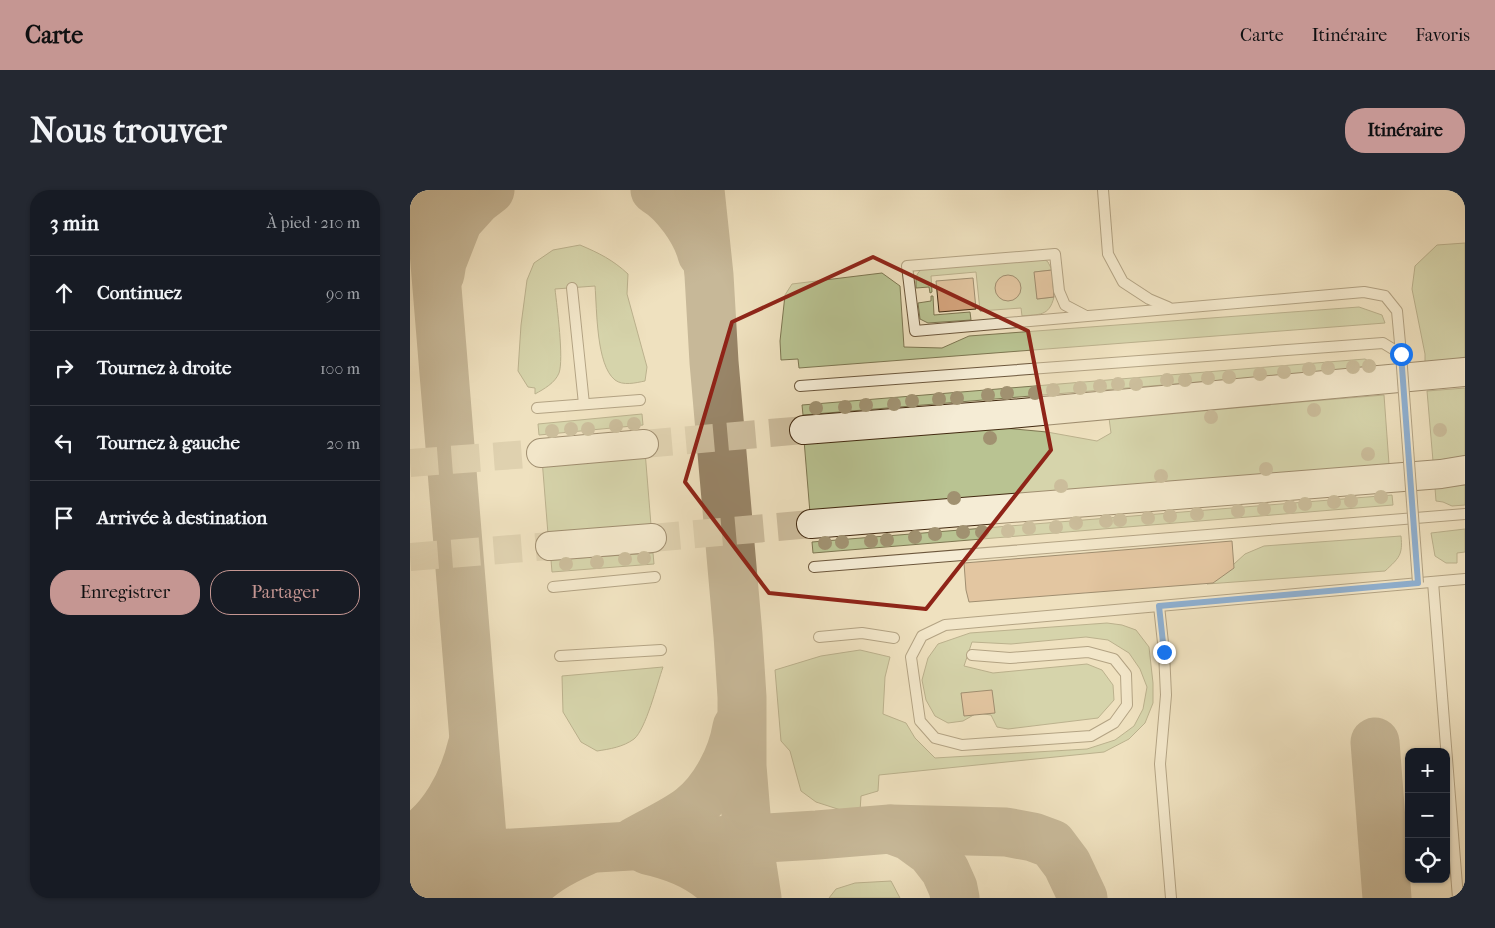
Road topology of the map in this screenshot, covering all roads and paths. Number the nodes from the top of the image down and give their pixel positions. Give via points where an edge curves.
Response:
1 (1103, 190) edge
2 (572, 288) dead end
3 (1172, 309) junction
4 (1086, 316) junction
5 (1401, 354) junction
6 (1465, 372) edge
7 (800, 386) dead end
8 (640, 400) dead end
9 (584, 404) junction
10 (537, 408) dead end
11 (804, 430) tunnel mouth
12 (644, 444) tunnel mouth
13 (541, 453) tunnel mouth
14 (1465, 470) edge
15 (1465, 514) edge
16 (811, 524) tunnel mouth
17 (652, 538) tunnel mouth
18 (550, 546) tunnel mouth
19 (814, 567) dead end
20 (655, 577) dead end
21 (1465, 579) edge
22 (1433, 582) junction
23 (1418, 583) junction
24 (553, 587) dead end
25 (1159, 606) junction
26 (819, 637) dead end
27 (894, 638) dead end
28 (661, 650) dead end
29 (972, 655) dead end
30 (560, 656) dead end
31 (1171, 898) edge
32 (1458, 898) edge

1 - 3 lane via 1108,254 1123,282
2 - 9 lane
3 - 4 lane
3 - 5 lane via 1364,292 1385,296 1397,311
4 - 4 lane via 1065,305 1059,291 1054,254 907,266 916,331
5 - 7 lane via 1383,343
5 - 23 lane, bridge
6 - 11 main road
8 - 9 lane
9 - 10 lane
12 - 13 main road
14 - 16 main road
15 - 19 lane
17 - 18 main road
20 - 24 lane
21 - 22 lane
22 - 23 lane
22 - 32 lane
23 - 25 lane
25 - 29 lane via 944,625 922,636 911,657 920,721 935,738 962,745 1091,736 1114,723 1127,705 1126,674 1114,659 1088,652 1010,658
25 - 31 lane via 1166,695 1160,764
26 - 27 lane via 862,633
28 - 30 lane

